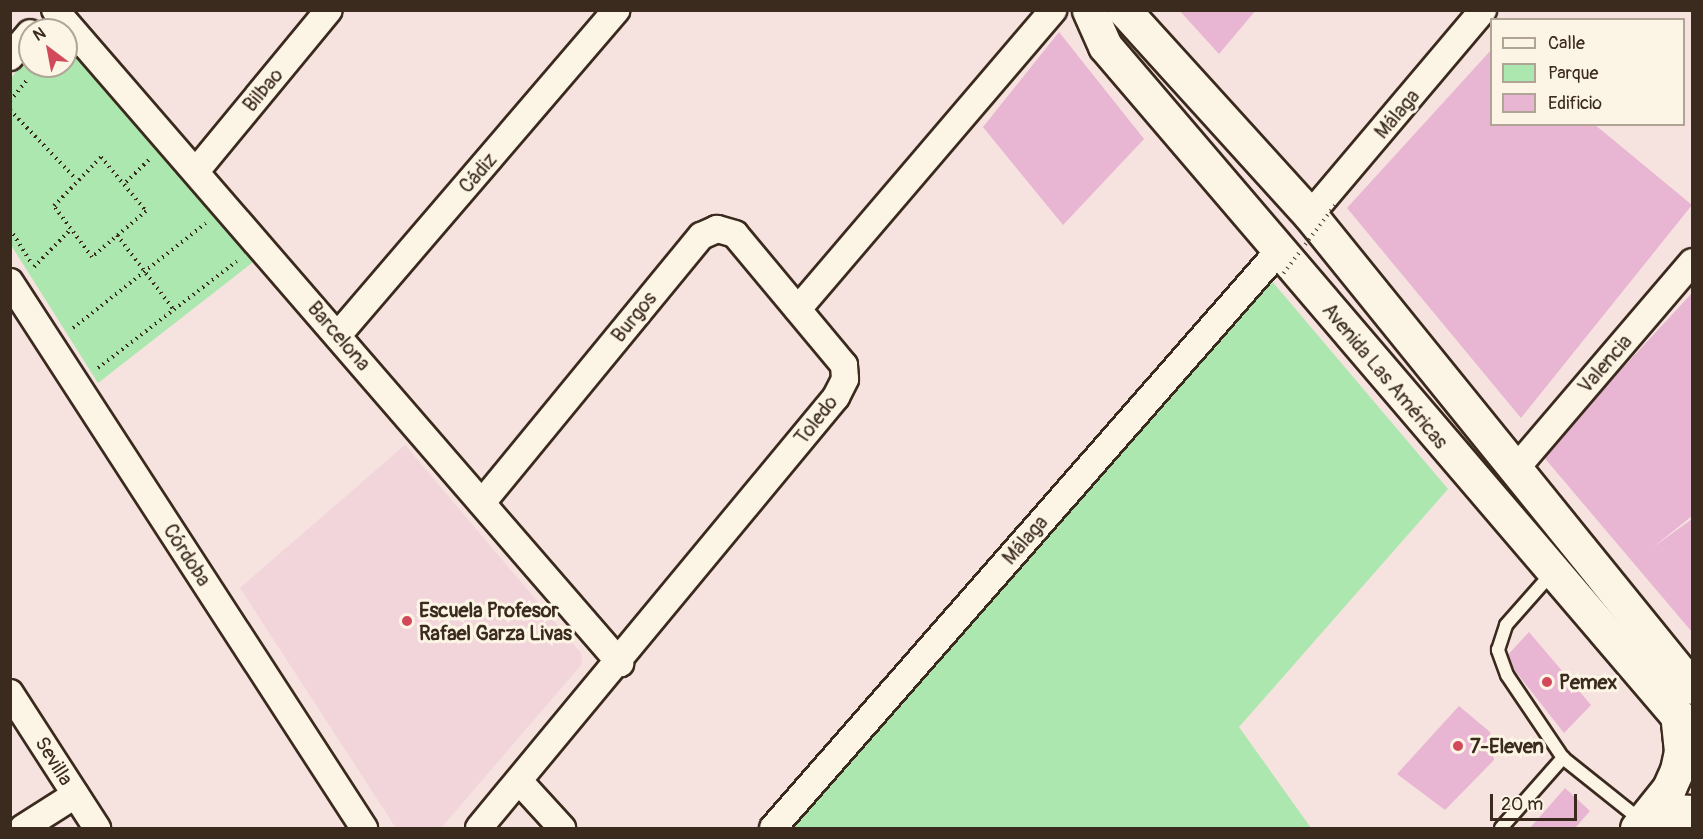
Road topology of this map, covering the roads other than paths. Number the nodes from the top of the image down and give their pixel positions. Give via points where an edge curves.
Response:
1 (55, 10) edge
2 (329, 10) edge
3 (617, 10) edge
4 (1053, 10) edge
5 (1089, 10) edge
6 (1124, 10) edge
7 (1483, 10) edge
8 (197, 170) junction
9 (1324, 208) junction
10 (1692, 262) edge
11 (1279, 265) junction
12 (10, 282) edge
13 (798, 309) junction
14 (338, 335) junction
15 (1518, 466) junction
16 (482, 503) junction
17 (1552, 573) junction
18 (620, 663) junction
19 (10, 693) edge
20 (1687, 712) edge
21 (1563, 758) junction
22 (519, 781) junction
23 (75, 795) junction
24 (1692, 812) edge
25 (1640, 825) edge
26 (23, 828) edge
27 (97, 828) edge
28 (364, 828) edge
29 (479, 828) edge
30 (562, 828) edge
31 (773, 828) edge
32 (1501, 828) edge

1 - 8 street, Barcelona
2 - 8 street, Bilbao
3 - 14 street, Cádiz
4 - 13 street
5 - 11 main road, Avenida Las Américas via 1105,46
6 - 9 main road
7 - 9 street, Málaga
8 - 14 street, Barcelona
9 - 15 main road
10 - 15 street, Valencia
11 - 17 main road, Avenida Las Américas
11 - 31 street, Málaga
12 - 28 street, Córdoba
13 - 16 street, Burgos via 735,234 717,229 701,236
13 - 18 street, Toledo via 844,365 845,380 836,397
14 - 16 street, Barcelona
15 - 20 main road
16 - 18 street, Barcelona
17 - 20 main road, Avenida Las Américas
17 - 21 lane via 1506,625 1498,650 1507,675
18 - 22 street, Toledo
19 - 23 street, Sevilla
20 - 25 main road via 1677,770
21 - 25 lane
21 - 32 lane
22 - 29 street, Toledo
22 - 30 street
23 - 26 street
23 - 27 street, Sevilla
24 - 25 main road via 1672,811

